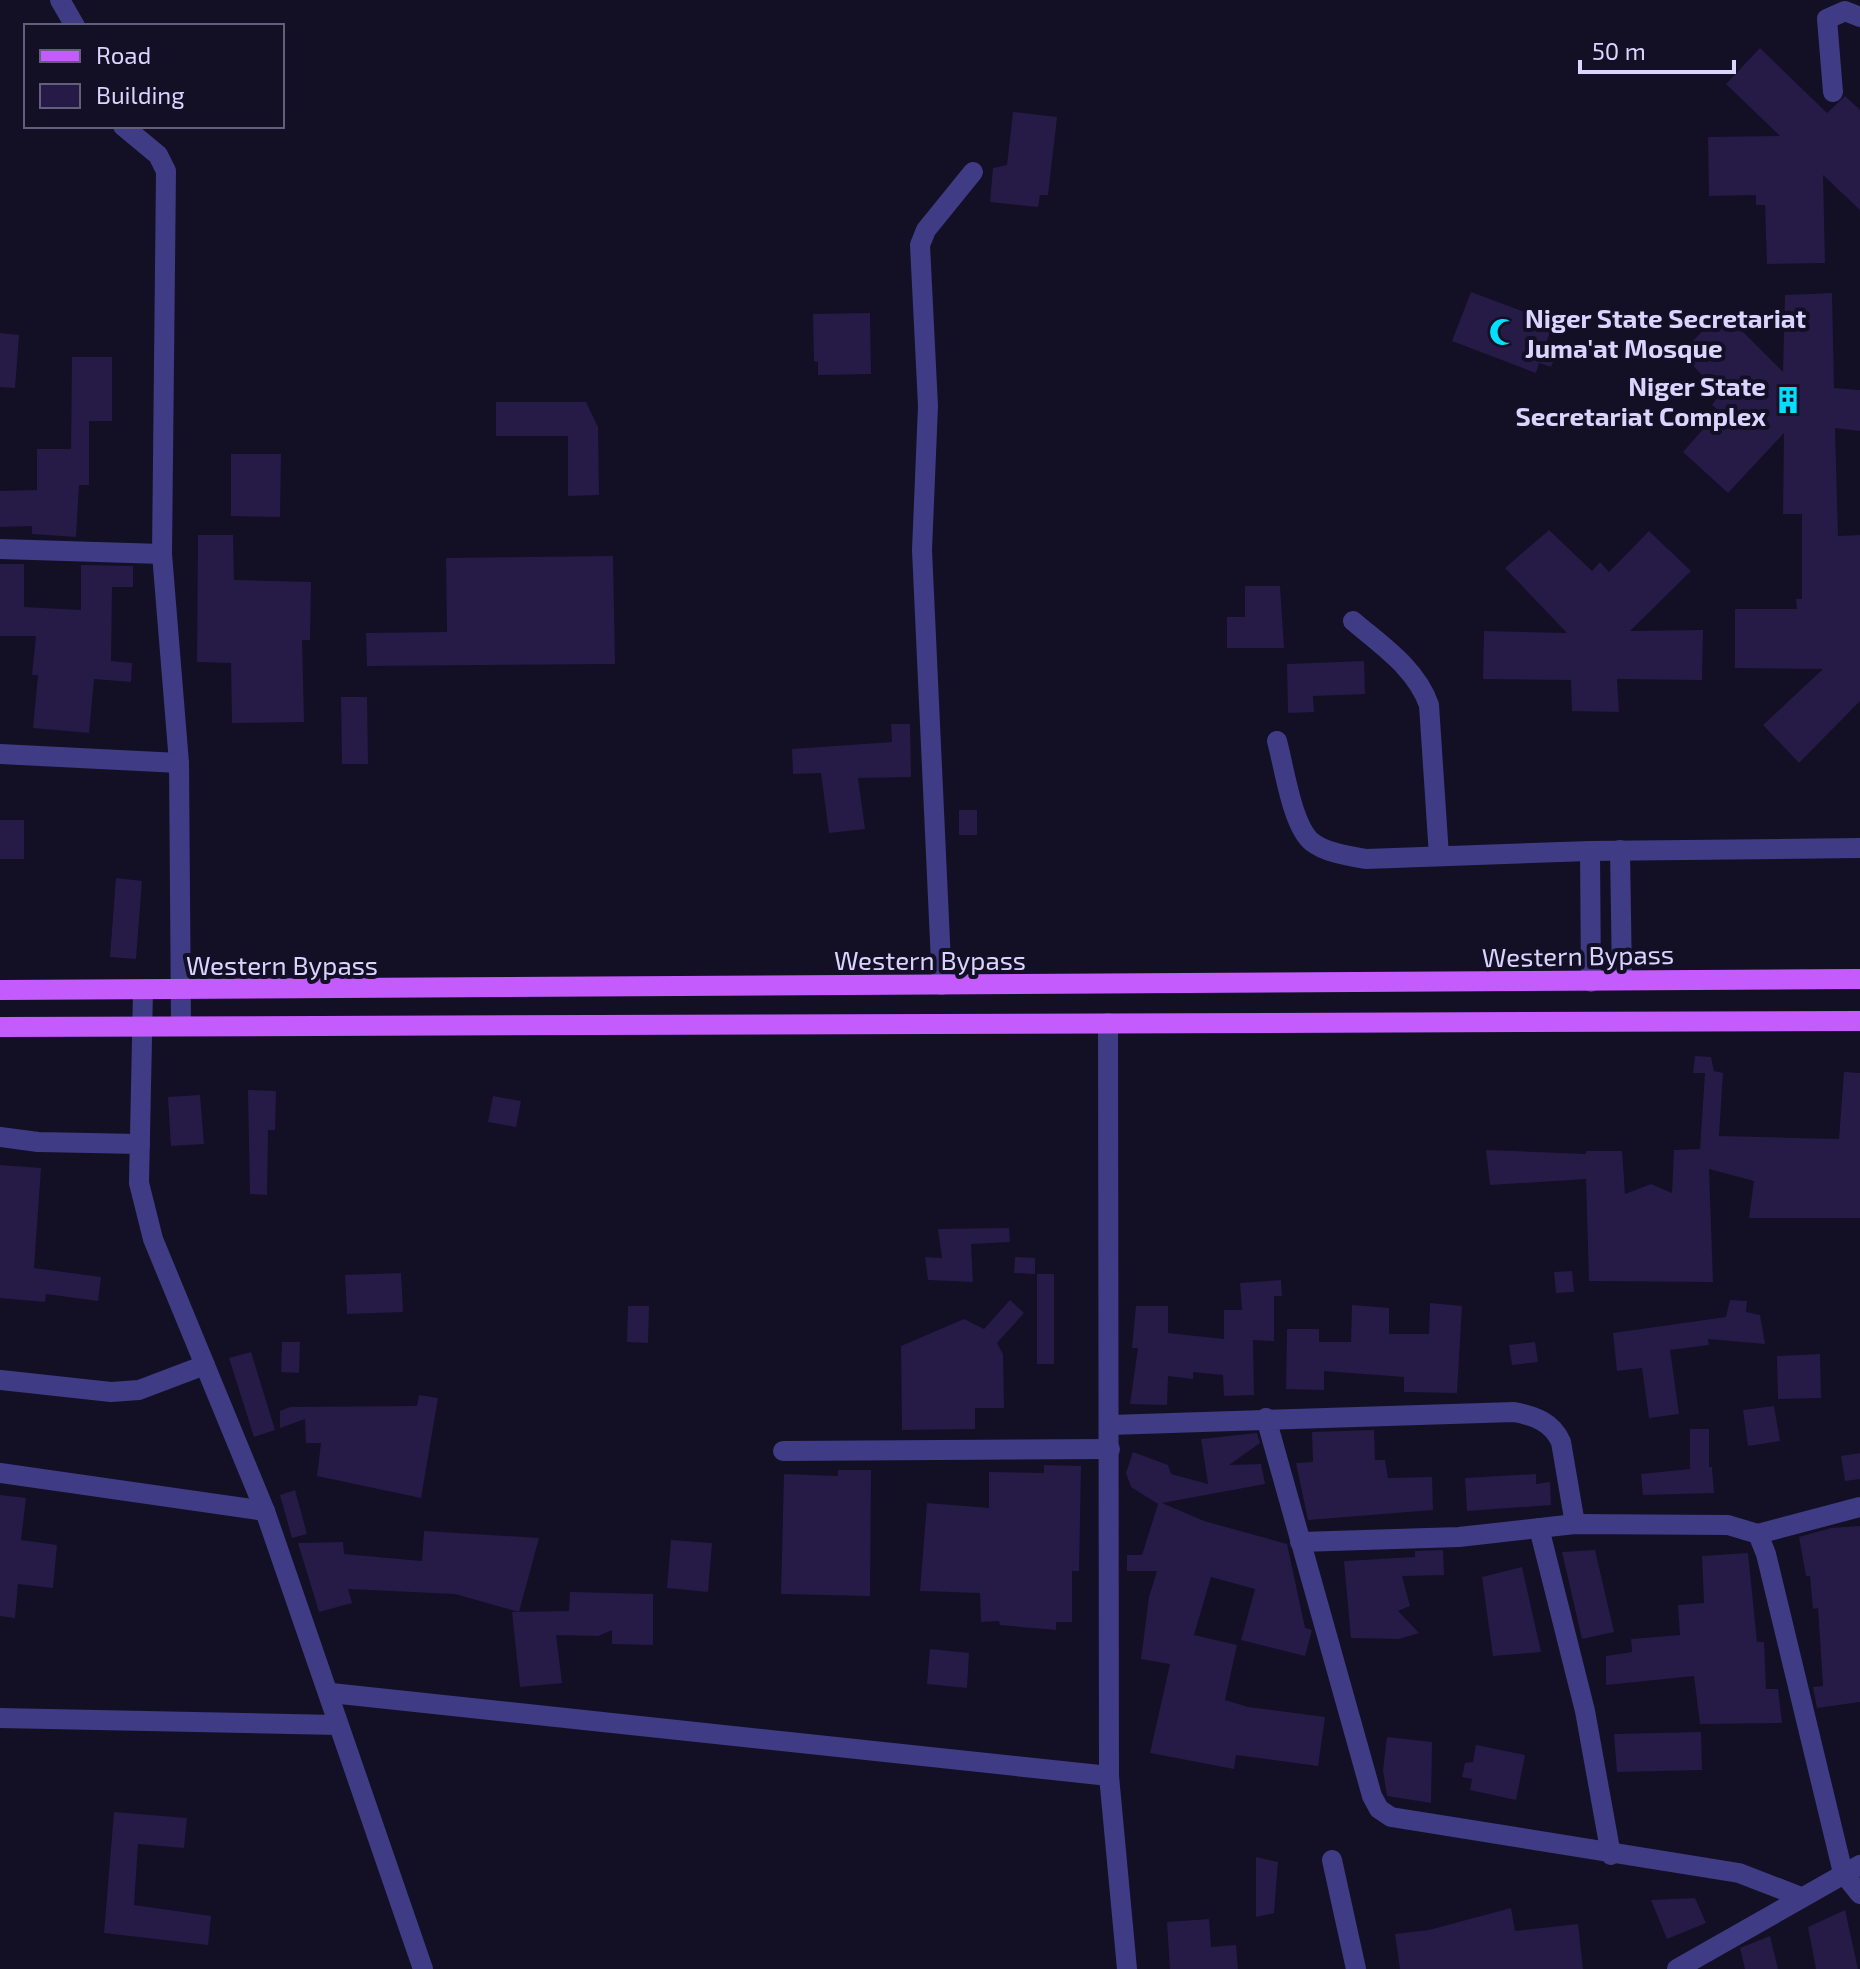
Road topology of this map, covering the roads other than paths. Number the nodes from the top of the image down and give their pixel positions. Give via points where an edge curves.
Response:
1 (60, 0) edge
2 (1860, 17) edge
3 (74, 24) edge
4 (1833, 92) dead end
5 (125, 128) edge
6 (973, 172) dead end
7 (0, 549) edge
8 (162, 554) junction
9 (1353, 621) dead end
10 (1277, 741) dead end
11 (0, 754) edge
12 (179, 763) junction
13 (1860, 848) edge
14 (1620, 850) junction
15 (1590, 851) junction
16 (1439, 856) junction
17 (1860, 979) edge
18 (1622, 980) junction
19 (1591, 982) junction
20 (942, 985) junction
21 (0, 990) edge
22 (180, 990) junction
23 (143, 991) junction
24 (1860, 1021) edge
25 (1108, 1023) junction
26 (181, 1026) junction
27 (0, 1027) edge
28 (144, 1027) junction
29 (0, 1137) edge
30 (140, 1144) junction
31 (205, 1365) junction
32 (1, 1380) edge
33 (1266, 1418) junction
34 (1110, 1425) junction
35 (1110, 1449) junction
36 (783, 1451) dead end
37 (0, 1473) edge
38 (1860, 1507) edge
39 (265, 1511) junction
40 (1575, 1524) junction
41 (1539, 1528) junction
42 (1758, 1534) junction
43 (1300, 1542) junction
44 (331, 1693) junction
45 (0, 1718) edge
46 (338, 1725) junction
47 (1109, 1776) junction
48 (1611, 1855) junction
49 (1332, 1860) dead end
50 (1851, 1869) edge
51 (1860, 1894) edge
52 (1801, 1897) junction
53 (423, 1969) edge
54 (1127, 1969) edge
55 (1356, 1969) edge
56 (1677, 1969) edge

1 - 3 street
2 - 4 street via 1845,11 1827,19
5 - 8 street via 158,155 166,171
6 - 20 street via 920,245 928,406 922,550
7 - 8 street
8 - 12 street
9 - 16 street via 1423,688 1429,705
10 - 16 street via 1300,828 1312,842 1366,859
11 - 12 street
12 - 22 street
13 - 14 street
14 - 15 street
14 - 18 street
15 - 16 street
15 - 19 street
17 - 18 main road, Western Bypass
18 - 19 main road, Western Bypass
19 - 20 main road, Western Bypass
20 - 22 main road, Western Bypass
21 - 23 main road, Western Bypass
22 - 23 main road, Western Bypass
22 - 26 street
23 - 28 street
24 - 25 main road
25 - 26 main road
25 - 34 street
26 - 28 main road
27 - 28 main road
28 - 30 street
29 - 30 street
30 - 31 street via 139,1183 153,1239
31 - 32 street via 139,1390 111,1392
31 - 39 street
33 - 34 street
33 - 40 street via 1514,1412 1532,1416 1556,1431 1561,1442
33 - 43 street
34 - 35 street
35 - 36 street
35 - 47 street
37 - 39 street
38 - 42 street
39 - 44 street
40 - 41 street
40 - 42 street via 1728,1525
41 - 43 street via 1459,1537
41 - 48 street via 1585,1711
42 - 50 street
43 - 48 street via 1379,1809 1391,1817
44 - 46 street
44 - 47 street
45 - 46 street
46 - 53 street
47 - 54 street
48 - 52 street via 1739,1873
49 - 55 street
50 - 51 street
50 - 52 street
52 - 56 street

